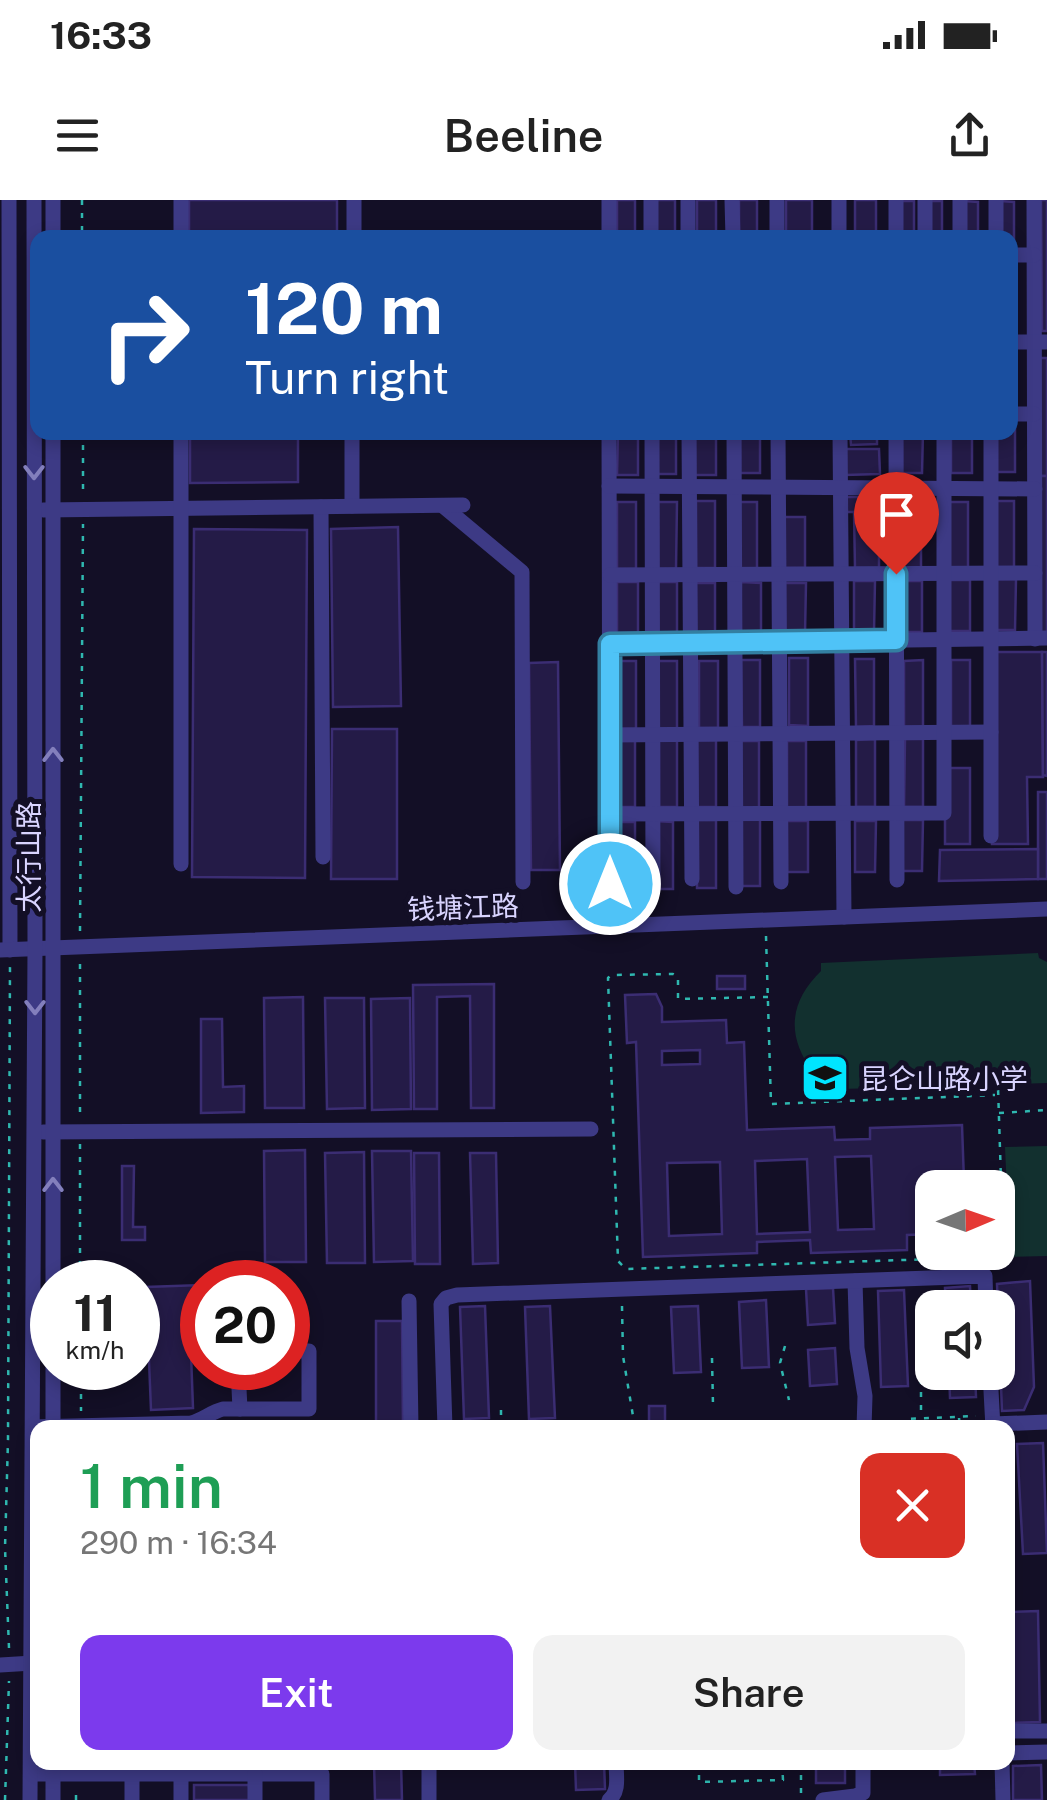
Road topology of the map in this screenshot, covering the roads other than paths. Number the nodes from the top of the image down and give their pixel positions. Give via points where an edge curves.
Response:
1 (9, 200) edge
2 (34, 200) edge
3 (53, 200) edge
4 (182, 200) edge
5 (354, 200) edge
6 (609, 200) edge
7 (651, 200) edge
8 (688, 200) edge
9 (732, 200) edge
10 (777, 200) edge
11 (839, 200) edge
12 (896, 200) edge
13 (925, 200) edge
14 (960, 200) edge
15 (996, 200) edge
16 (1034, 200) edge
17 (34, 230) edge
18 (53, 230) edge
19 (181, 230) edge
20 (354, 230) edge
21 (609, 230) edge
22 (651, 230) edge
23 (688, 230) edge
24 (732, 230) edge
25 (778, 230) edge
26 (839, 230) edge
27 (896, 230) edge
28 (925, 230) edge
29 (960, 230) edge
30 (996, 230) edge
31 (1018, 255) edge
32 (1034, 255) junction
33 (1041, 342) edge
34 (1018, 414) edge
35 (1034, 414) junction
36 (34, 440) edge
37 (53, 440) edge
38 (181, 440) edge
39 (352, 440) edge
40 (610, 440) edge
41 (652, 440) edge
42 (689, 440) edge
43 (734, 440) edge
44 (778, 440) edge
45 (840, 440) edge
46 (896, 440) edge
47 (944, 440) edge
48 (991, 440) edge
49 (609, 486) junction
50 (652, 486) junction
51 (690, 486) junction
52 (734, 487) junction
53 (779, 487) junction
54 (841, 487) junction
55 (896, 488) junction
56 (944, 488) junction
57 (991, 488) junction
58 (1034, 489) junction
59 (352, 506) junction
60 (442, 506) junction
61 (463, 506) dead end
62 (321, 507) junction
63 (181, 508) junction
64 (34, 510) junction
65 (53, 510) junction
66 (991, 573) junction
67 (1034, 573) junction
68 (690, 574) junction
69 (734, 574) junction
70 (779, 574) junction
71 (841, 574) junction
72 (896, 574) junction
73 (944, 574) junction
74 (610, 575) junction
75 (652, 575) junction
76 (1041, 638) edge
77 (991, 639) junction
78 (896, 640) junction
79 (944, 640) junction
80 (842, 641) junction
81 (780, 642) junction
82 (690, 643) junction
83 (735, 643) junction
84 (610, 644) junction
85 (652, 644) junction
86 (991, 732) junction
87 (897, 733) junction
88 (944, 733) junction
89 (736, 734) junction
90 (780, 734) junction
91 (842, 734) junction
92 (610, 735) junction
93 (653, 735) junction
94 (691, 735) junction
95 (5, 743) edge
96 (9, 778) junction
97 (35, 778) junction
98 (843, 813) junction
99 (897, 813) junction
100 (610, 814) junction
101 (653, 814) junction
102 (692, 814) junction
103 (736, 814) junction
104 (780, 814) junction
105 (991, 836) dead end
106 (323, 857) dead end
107 (181, 864) dead end
108 (692, 880) dead end
109 (897, 880) dead end
110 (523, 882) dead end
111 (781, 882) dead end
112 (610, 884) dead end
113 (654, 887) dead end
114 (736, 887) dead end
115 (1047, 909) edge
116 (844, 917) junction
117 (53, 948) junction
118 (35, 949) junction
119 (5, 950) edge
120 (591, 1130) dead end
121 (34, 1132) junction
122 (53, 1132) junction
123 (53, 1260) edge
124 (855, 1281) junction
125 (985, 1290) edge
126 (409, 1302) dead end
127 (53, 1390) edge
128 (239, 1390) edge
129 (309, 1390) edge
130 (991, 1390) edge
131 (240, 1409) junction
132 (33, 1420) edge
133 (53, 1420) edge
134 (202, 1420) edge
135 (412, 1420) edge
136 (445, 1420) edge
137 (864, 1420) edge
138 (992, 1420) edge
139 (1015, 1422) edge
140 (1047, 1422) edge
141 (30, 1664) edge
142 (5, 1665) edge
143 (1047, 1731) edge
144 (1015, 1732) edge
145 (1047, 1752) edge
146 (1015, 1753) edge
147 (31, 1770) edge
148 (46, 1770) edge
149 (53, 1770) edge
150 (132, 1770) edge
151 (181, 1770) edge
152 (206, 1770) edge
153 (428, 1770) edge
154 (616, 1770) edge
155 (864, 1770) edge
156 (1002, 1770) edge
157 (31, 1774) junction
158 (255, 1774) junction
159 (30, 1800) edge
160 (53, 1800) edge
161 (132, 1800) edge
162 (181, 1800) edge
163 (255, 1800) edge
164 (322, 1800) edge
165 (429, 1800) edge
166 (609, 1800) edge
167 (823, 1800) edge
168 (1003, 1800) edge

1 - 95 street
2 -> 17 street, 太行山路
3 - 18 street
4 - 19 street
5 - 20 street
6 - 21 street
7 - 22 street
8 - 23 street
9 - 24 street
10 - 25 street
11 - 26 street
12 - 27 street
13 - 28 street
14 - 29 street
15 - 30 street
16 - 32 street
31 - 32 street
32 - 33 street
33 - 35 street
34 - 35 street
35 - 58 street
36 -> 64 street, 太行山路
37 - 65 street, 太行山路
38 - 63 street
39 - 59 street
40 - 49 street
41 - 50 street
42 - 51 street
43 - 52 street
44 - 53 street
45 - 54 street
46 - 55 street
47 - 56 street
48 - 57 street
49 - 50 street
49 - 74 street
50 - 51 street
50 - 75 street
51 - 52 street
51 - 68 street
52 - 53 street
52 - 69 street
53 - 54 street
53 - 70 street
54 - 55 street
54 - 71 street
55 - 56 street
55 - 72 street
56 - 57 street
56 - 73 street
57 - 58 street
57 - 66 street
58 - 67 street
59 - 60 street
59 - 62 street
60 - 61 street
60 - 110 street via 522,572
62 - 63 street
62 - 106 street
63 - 65 street
63 - 107 street
64 - 65 street
64 - 97 street, 太行山路
117 -> 65 street, 太行山路
66 - 67 street
66 - 73 street
66 - 77 street
67 - 76 street
68 - 69 street
68 - 75 street
68 - 82 street
69 - 70 street
69 - 83 street
70 - 71 street
70 - 81 street
71 - 72 street
71 - 80 street
72 - 73 street
72 - 78 street
73 - 79 street
74 - 75 street
74 - 84 street
75 - 85 street
76 - 77 street
77 - 79 street
77 - 86 street
78 - 79 street
78 - 80 street
78 - 87 street
79 - 88 street
80 - 81 street
80 - 91 street
81 - 83 street
81 - 90 street
82 - 83 street
82 - 85 street
82 - 94 street
83 - 89 street
84 - 85 street
84 - 92 street
85 - 93 street
86 - 88 street
86 - 105 street
87 - 88 street
87 - 91 street
87 - 99 street
88 - 99 street via 944,813
89 - 90 street
89 - 94 street
89 - 103 street
90 - 91 street
90 - 104 street
91 - 98 street
92 - 93 street
92 - 100 street
93 - 94 street
93 - 101 street
94 - 102 street
95 - 96 street
96 - 97 street
96 - 119 street
97 - 118 street, 太行山路
98 - 99 street
98 - 104 street
98 - 116 street
99 - 109 street
100 - 101 street
100 - 112 street
101 - 102 street
101 - 113 street
102 - 103 street
102 - 108 street
103 - 104 street
103 - 114 street
104 - 111 street
115 - 116 street, 钱塘江路
116 - 117 street, 钱塘江路
117 - 118 street, 钱塘江路
117 - 122 street, 太行山路
118 - 119 street, 钱塘江路
118 -> 121 street, 太行山路
120 - 122 street
121 - 122 street
121 - 132 street, 太行山路
123 -> 122 street, 太行山路
124 - 125 street via 985,1276
124 - 136 street via 446,1298
124 - 137 street
126 - 135 street
127 - 133 street
128 - 131 street
129 - 131 street via 309,1409
130 - 138 street
131 - 134 street
139 - 140 street
141 - 142 street
143 - 144 street
145 - 146 street
147 - 157 street, 太行山路
148 - 157 street
149 - 160 street
150 - 161 street
151 - 162 street
152 - 158 street
153 - 165 street
154 - 166 street
155 - 167 street via 863,1793
156 - 168 street
157 - 159 street, 太行山路
158 - 163 street
158 - 164 street via 322,1774

